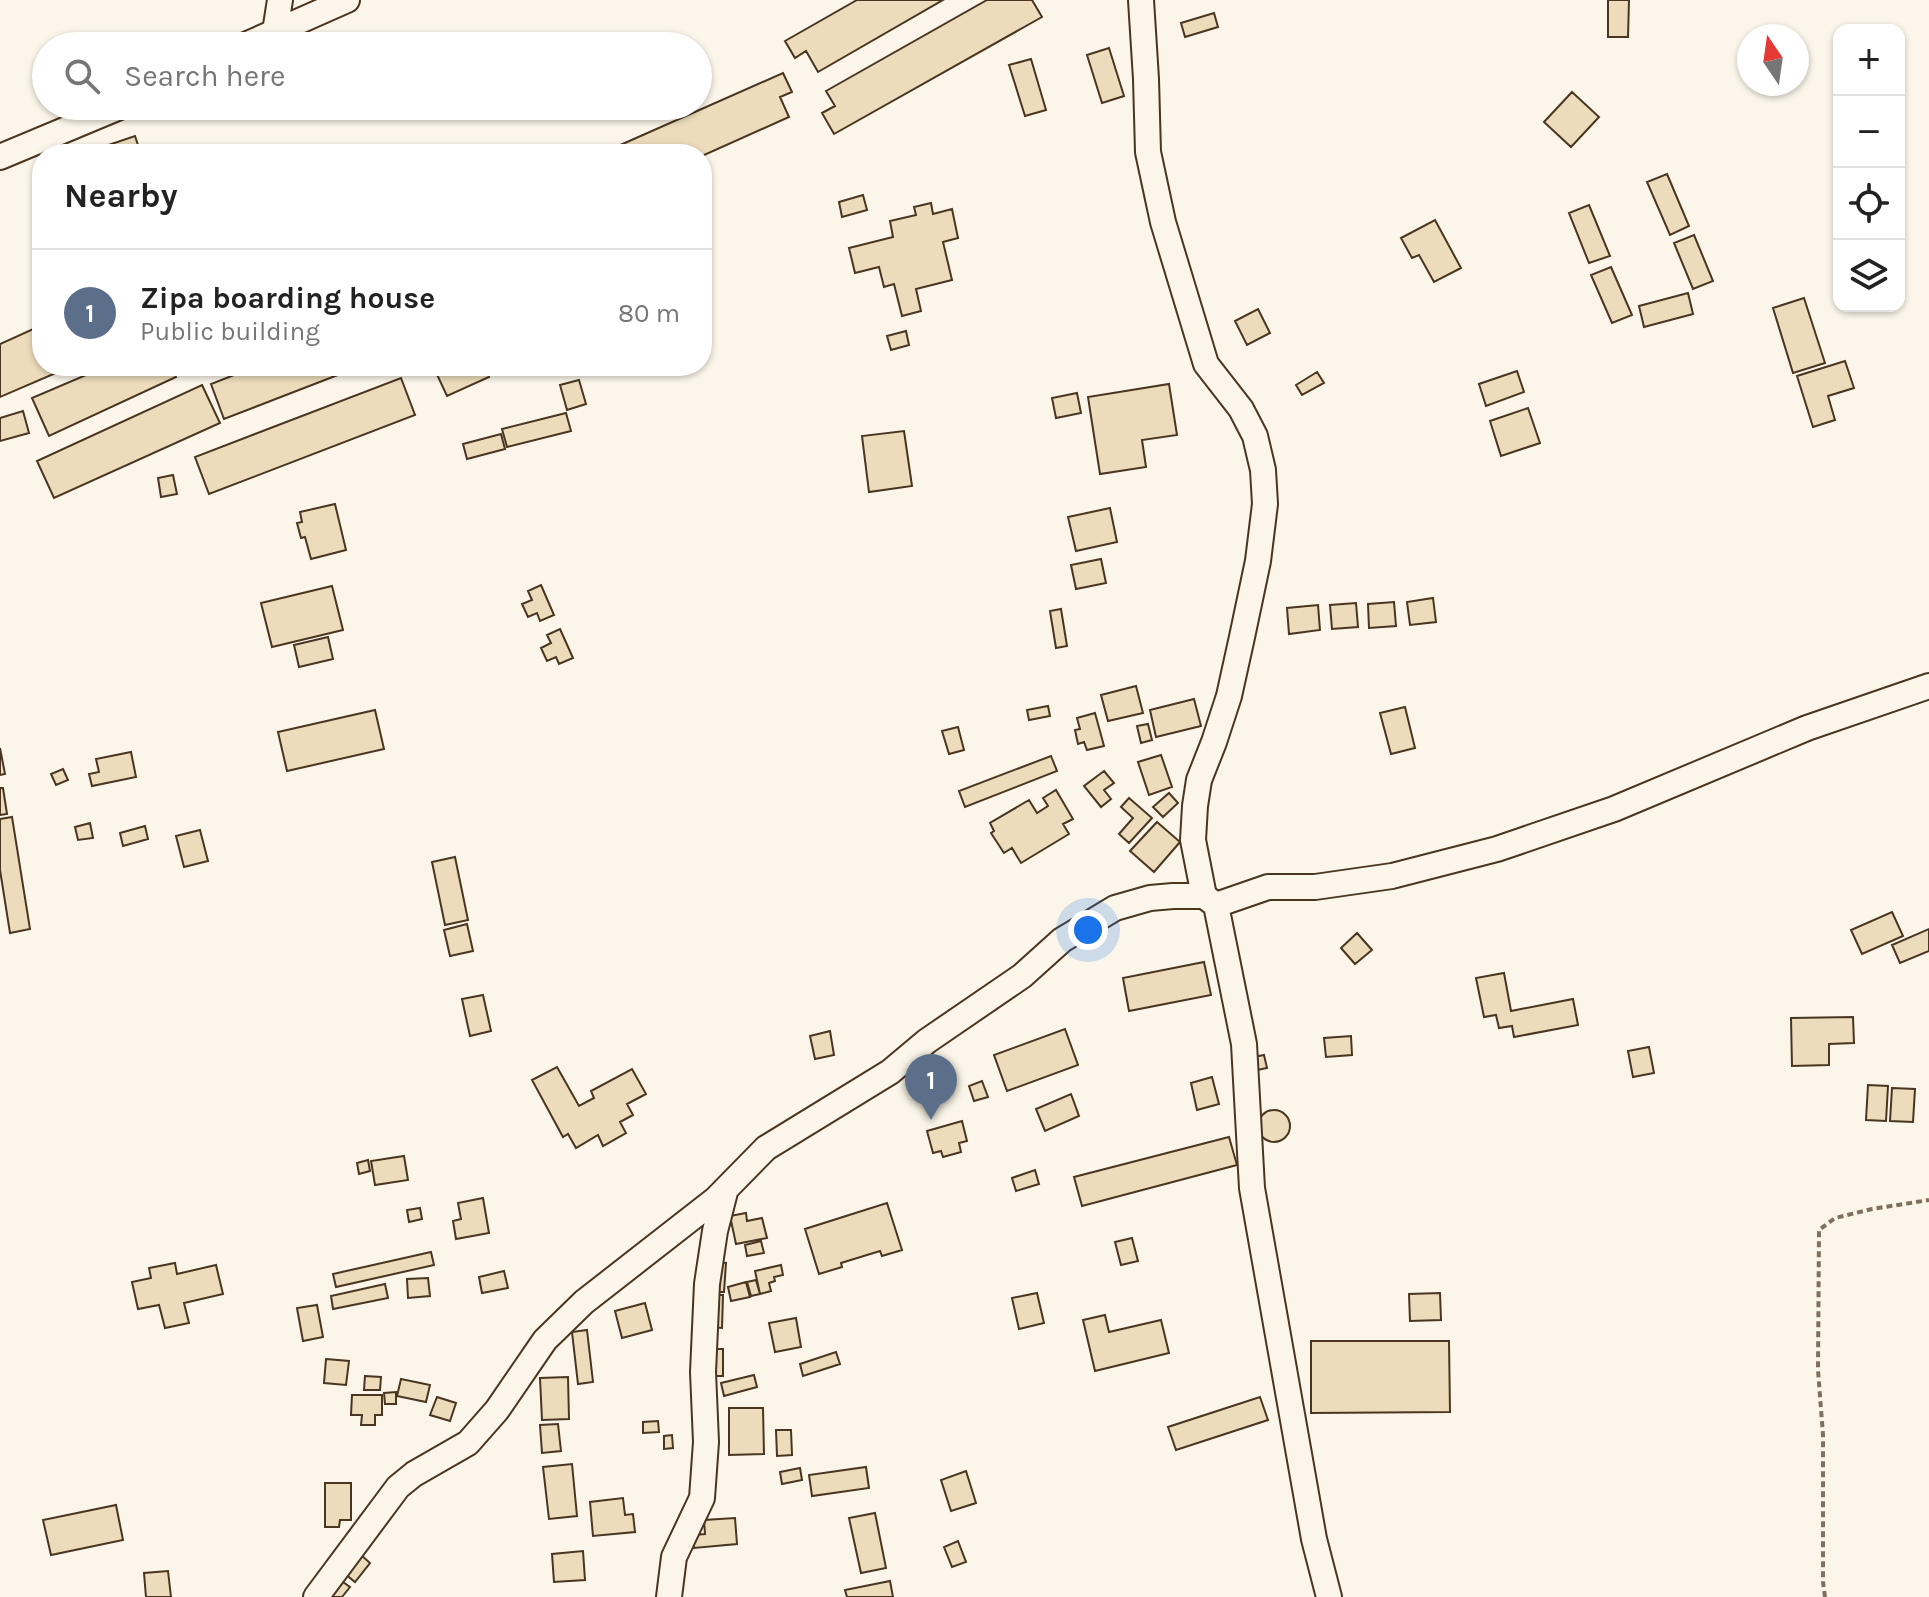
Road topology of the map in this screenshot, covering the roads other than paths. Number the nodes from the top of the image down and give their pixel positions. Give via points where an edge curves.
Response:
1 (280, 0) edge
2 (347, 0) edge
3 (1141, 0) edge
4 (275, 32) joint
5 (89, 120) edge
6 (0, 157) edge
7 (1929, 686) edge
8 (1210, 901) junction
9 (725, 1192) junction
10 (316, 1597) edge
11 (669, 1597) edge
12 (1329, 1597) edge

1 - 4 street
2 - 4 street
3 - 8 street via 1148,152 1163,222 1206,364 1255,436 1265,493 1258,561 1229,696 1195,806 1193,840
5 - 6 street
7 - 8 street via 1497,849 1392,876 1315,887 1268,887
8 - 9 street via 1150,898 1115,908 1062,940 1022,976 890,1072 766,1148
8 - 12 street via 1244,1044 1252,1188 1314,1539
9 - 10 street via 584,1302 545,1340 468,1443 398,1487
9 - 11 street via 707,1284 702,1498 674,1557

